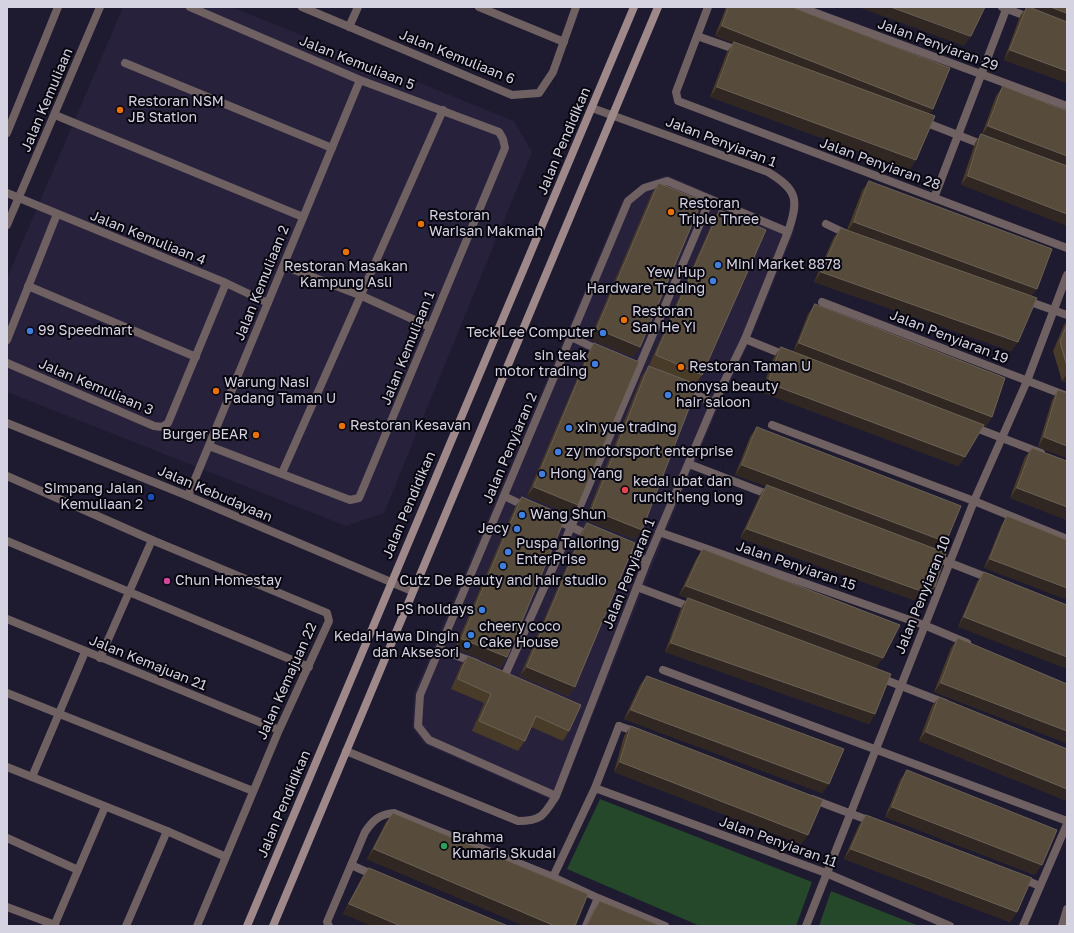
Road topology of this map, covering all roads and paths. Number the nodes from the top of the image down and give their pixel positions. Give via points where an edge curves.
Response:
1 (58, 7) edge
2 (100, 7) edge
3 (190, 7) edge
4 (302, 7) edge
5 (358, 7) edge
6 (479, 7) edge
7 (576, 7) edge
8 (634, 7) edge
9 (658, 7) edge
10 (708, 7) edge
11 (800, 7) edge
12 (1005, 8) edge
13 (1041, 22) edge
14 (349, 27) junction
15 (697, 36) junction
16 (564, 42) junction
17 (751, 55) edge
18 (125, 63) dead end
19 (980, 74) junction
20 (360, 80) junction
21 (1067, 106) edge
22 (592, 108) junction
23 (443, 110) junction
24 (55, 115) junction
25 (612, 115) junction
26 (913, 118) edge
27 (7, 133) edge
28 (958, 135) junction
29 (332, 148) junction
30 (505, 148) joint
31 (997, 150) edge
32 (7, 193) edge
33 (18, 198) junction
34 (934, 198) junction
35 (710, 200) junction
36 (57, 214) junction
37 (303, 217) junction
38 (826, 224) dead end
39 (7, 225) edge
40 (788, 232) junction
41 (858, 239) edge
42 (1067, 248) edge
43 (284, 266) junction
44 (1067, 275) edge
45 (226, 283) junction
46 (28, 286) junction
47 (362, 296) junction
48 (1018, 297) edge
49 (822, 302) dead end
50 (268, 303) junction
51 (1054, 310) junction
52 (1067, 315) edge
53 (430, 327) junction
54 (571, 337) junction
55 (745, 339) junction
56 (7, 340) edge
57 (611, 356) edge
58 (196, 357) junction
59 (798, 360) edge
60 (7, 363) edge
61 (1027, 381) junction
62 (679, 387) edge
63 (1067, 396) edge
64 (714, 403) junction
65 (7, 423) edge
66 (965, 424) edge
67 (772, 425) dead end
68 (1002, 438) junction
69 (209, 446) junction
70 (1053, 457) edge
71 (689, 464) junction
72 (282, 473) junction
73 (7, 476) edge
74 (188, 496) junction
75 (504, 496) junction
76 (777, 498) edge
77 (974, 501) junction
78 (571, 527) junction
79 (659, 532) junction
80 (598, 539) edge
81 (1067, 539) edge
82 (152, 540) junction
83 (7, 541) edge
84 (612, 545) edge
85 (926, 554) edge
86 (647, 561) junction
87 (950, 563) junction
88 (390, 582) junction
89 (1001, 583) edge
90 (637, 588) junction
91 (129, 592) junction
92 (412, 592) junction
93 (704, 612) edge
94 (7, 619) edge
95 (924, 625) junction
96 (974, 646) edge
97 (440, 649) junction
98 (85, 652) junction
99 (100, 658) junction
100 (483, 666) edge
101 (309, 668) junction
102 (663, 670) dead end
103 (871, 674) edge
104 (505, 675) edge
105 (901, 685) junction
106 (7, 693) edge
107 (951, 705) edge
108 (59, 712) junction
109 (279, 730) junction
110 (649, 737) edge
111 (875, 750) junction
112 (346, 751) junction
113 (7, 767) edge
114 (32, 777) junction
115 (595, 788) junction
116 (253, 791) junction
117 (556, 796) junction
118 (805, 797) edge
119 (105, 807) junction
120 (850, 814) junction
121 (1067, 823) edge
122 (879, 825) edge
123 (167, 831) junction
124 (7, 838) edge
125 (226, 857) junction
126 (351, 866) junction
127 (78, 870) junction
128 (826, 873) junction
129 (1011, 875) edge
130 (553, 876) junction
131 (386, 880) edge
132 (1040, 886) junction
133 (598, 898) junction
134 (7, 907) edge
135 (1067, 908) edge
136 (55, 926) edge
137 (126, 926) edge
138 (197, 926) edge
139 (247, 926) edge
140 (273, 926) edge
141 (330, 926) edge
142 (586, 926) edge
143 (665, 926) edge
144 (806, 926) edge
145 (950, 926) edge
146 (1023, 926) edge
147 (1062, 926) edge

1 - 27 street
2 - 24 street, Jalan Kemuliaan
3 - 20 street, Jalan Kemuliaan 5
4 - 14 street, Jalan Kemuliaan 6
5 - 14 street
6 - 16 street
7 - 16 street, Jalan Kemuliaan 6
8 - 22 main road, Jalan Pendidikan
9 - 25 main road
10 - 15 street
11 - 19 street, Jalan Penyiaran 29
12 - 13 street
12 - 19 street
14 - 16 street, Jalan Kemuliaan 6 via 512,95 539,93 553,72
15 - 17 street
15 - 34 street, Jalan Penyiaran 28 via 676,92 676,99 685,105
18 - 29 street
19 - 21 street, Jalan Penyiaran 29
19 - 28 street
20 - 23 street, Jalan Kemuliaan 5
20 - 29 street, Jalan Kemuliaan 2
22 - 25 street, Jalan Penyiaran 1
22 - 88 main road, Jalan Pendidikan
23 - 30 street, Jalan Kemuliaan 5 via 499,132
23 - 47 street
24 - 33 street, Jalan Kemuliaan
24 - 37 street
25 - 40 street, Jalan Penyiaran 1 via 768,172 784,182 794,195 794,215
25 - 92 main road
26 - 28 street
28 - 31 street
28 - 34 street
29 - 37 street, Jalan Kemuliaan 2
30 - 53 street, Jalan Kemuliaan 1
32 - 33 street, Jalan Kemuliaan 4
33 - 36 street, Jalan Kemuliaan 4
33 - 39 street, Jalan Kemuliaan
34 - 42 street, Jalan Penyiaran 28
35 - 40 street, Jalan Penyiaran 2
35 - 54 street, Jalan Penyiaran 2 via 667,181 644,188 628,201
35 - 78 street
36 - 45 street, Jalan Kemuliaan 4
36 - 46 street
37 - 43 street, Jalan Kemuliaan 2
38 - 41 street
40 - 55 street, Jalan Penyiaran 1
43 - 47 street
43 - 50 street, Jalan Kemuliaan 2
44 - 51 street, Jalan Penyiaran 10
45 - 50 street, Jalan Kemuliaan 4
45 - 58 street, Jalan Kemuliaan 3
46 - 56 street
46 - 58 street
47 - 53 street
47 - 72 street
48 - 51 street
49 - 61 street, Jalan Penyiaran 19
50 - 69 street, Jalan Kemuliaan 2
51 - 52 street
51 - 61 street, Jalan Penyiaran 10
53 - 72 street, Jalan Kemuliaan 1 via 359,498 350,500
54 - 57 street
54 - 75 street, Jalan Penyiaran 2
55 - 59 street
55 - 64 street, Jalan Penyiaran 1
58 - 60 street, Jalan Kemuliaan 3 via 168,423 162,427 154,426
61 - 63 street, Jalan Penyiaran 19
61 - 68 street, Jalan Penyiaran 10
62 - 64 street
64 - 71 street, Jalan Penyiaran 1
65 - 74 street, Jalan Kebudayaan
66 - 68 street
67 - 77 street
68 - 70 street
68 - 77 street, Jalan Penyiaran 10
69 - 72 street, Jalan Kemuliaan 1
69 - 74 street, Jalan Kemuliaan 2
71 - 76 street
71 - 79 street, Jalan Penyiaran 1
73 - 82 street, Jalan Kemajuan 22
74 - 88 street, Jalan Kebudayaan
75 - 78 street
75 - 97 street, Jalan Penyiaran 2
77 - 81 street
77 - 87 street, Jalan Penyiaran 10
78 - 80 street
78 - 104 street
79 - 86 street, Jalan Penyiaran 1
79 - 95 street, Jalan Penyiaran 15
82 - 91 street
82 - 101 street, Jalan Kemajuan 22 via 327,613 329,620
83 - 91 street
84 - 86 street
85 - 87 street
86 - 90 street, Jalan Penyiaran 1
87 - 89 street
87 - 95 street, Jalan Penyiaran 10
88 - 92 street, Jalan Kebudayaan
88 - 139 main road, Jalan Pendidikan
90 - 93 street
90 - 117 street, Jalan Penyiaran 1 via 585,710
91 - 99 street
91 - 101 street
92 - 112 main road
94 - 98 street, Jalan Kemajuan 21
95 - 96 street, Jalan Penyiaran 15
95 - 105 street, Jalan Penyiaran 10
97 - 100 street
97 - 117 street, Jalan Penyiaran 2 via 420,695 418,726 429,740
98 - 99 street, Jalan Kemajuan 21
98 - 108 street
99 - 109 street, Jalan Kemajuan 21
101 - 109 street, Jalan Kemajuan 22
102 - 111 street
103 - 105 street
105 - 107 street
105 - 111 street, Jalan Penyiaran 10
106 - 108 street
108 - 114 street
108 - 116 street
109 - 116 street, Jalan Kemajuan 22
110 - 115 street via 619,726
111 - 120 street, Jalan Penyiaran 10
111 - 121 street
112 - 117 street, Jalan Penyiaran 1 via 518,821 534,821 544,815
112 - 140 main road
113 - 114 street
114 - 119 street
115 - 128 street, Jalan Penyiaran 11
115 - 130 street
116 - 125 street, Jalan Kemajuan 22
118 - 120 street
119 - 123 street
119 - 127 street
120 - 122 street
120 - 128 street, Jalan Penyiaran 10
121 - 132 street
123 - 125 street
123 - 137 street
124 - 127 street
125 - 138 street, Jalan Kemajuan 22
126 - 130 street via 365,832 374,819 394,813
126 - 131 street
126 - 141 street via 327,922
127 - 136 street
128 - 144 street, Jalan Penyiaran 10
128 - 145 street, Jalan Penyiaran 11
129 - 132 street
130 - 133 street
132 - 146 street
133 - 142 street
133 - 143 street
134 - 136 street
135 - 147 street

